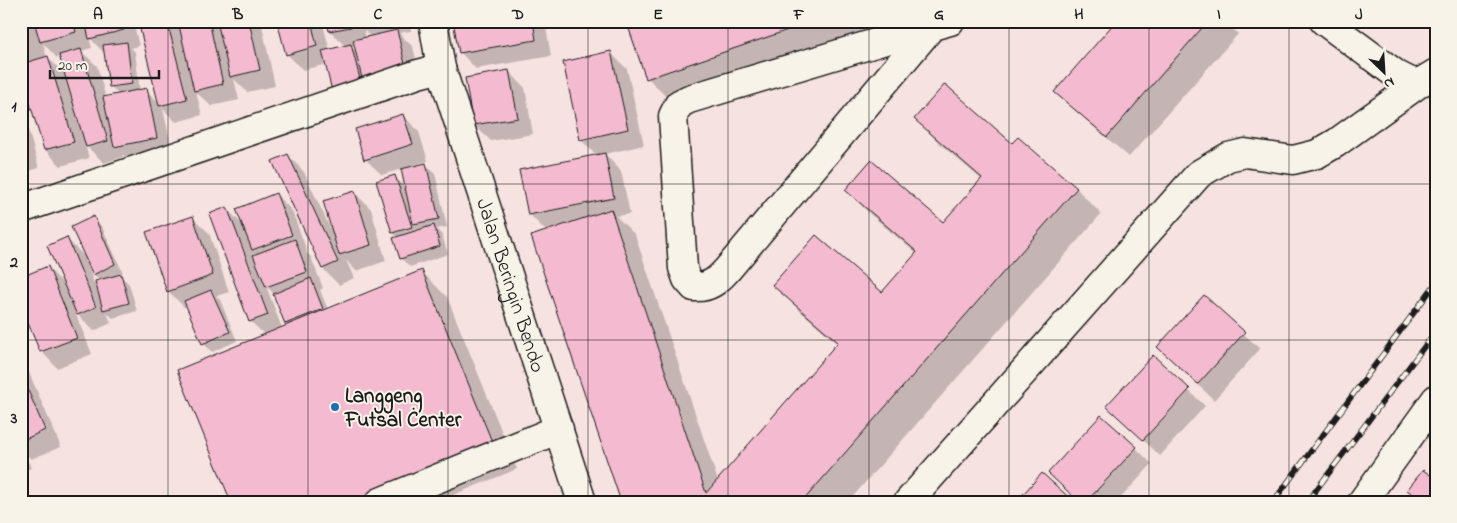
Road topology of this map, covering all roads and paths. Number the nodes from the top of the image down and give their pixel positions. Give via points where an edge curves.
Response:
1 (433, 21) edge
2 (1324, 21) edge
3 (941, 24) edge
4 (441, 68) junction
5 (1428, 78) edge
6 (21, 209) edge
7 (1436, 399) edge
8 (559, 429) junction
9 (380, 502) edge
10 (582, 502) edge
11 (908, 502) edge
12 (1362, 502) edge

1 - 4 street, Jalan Beringin Bendo
2 - 5 street via 1397,75 1413,83
3 - 3 street via 680,104 673,116 683,268 694,287 708,286 727,270
4 - 6 street
4 - 8 street, Jalan Beringin Bendo
5 - 11 street via 1317,154 1293,160 1245,153 1228,157 1198,174
7 - 12 street
8 - 9 street
8 - 10 street, Jalan Beringin Bendo

